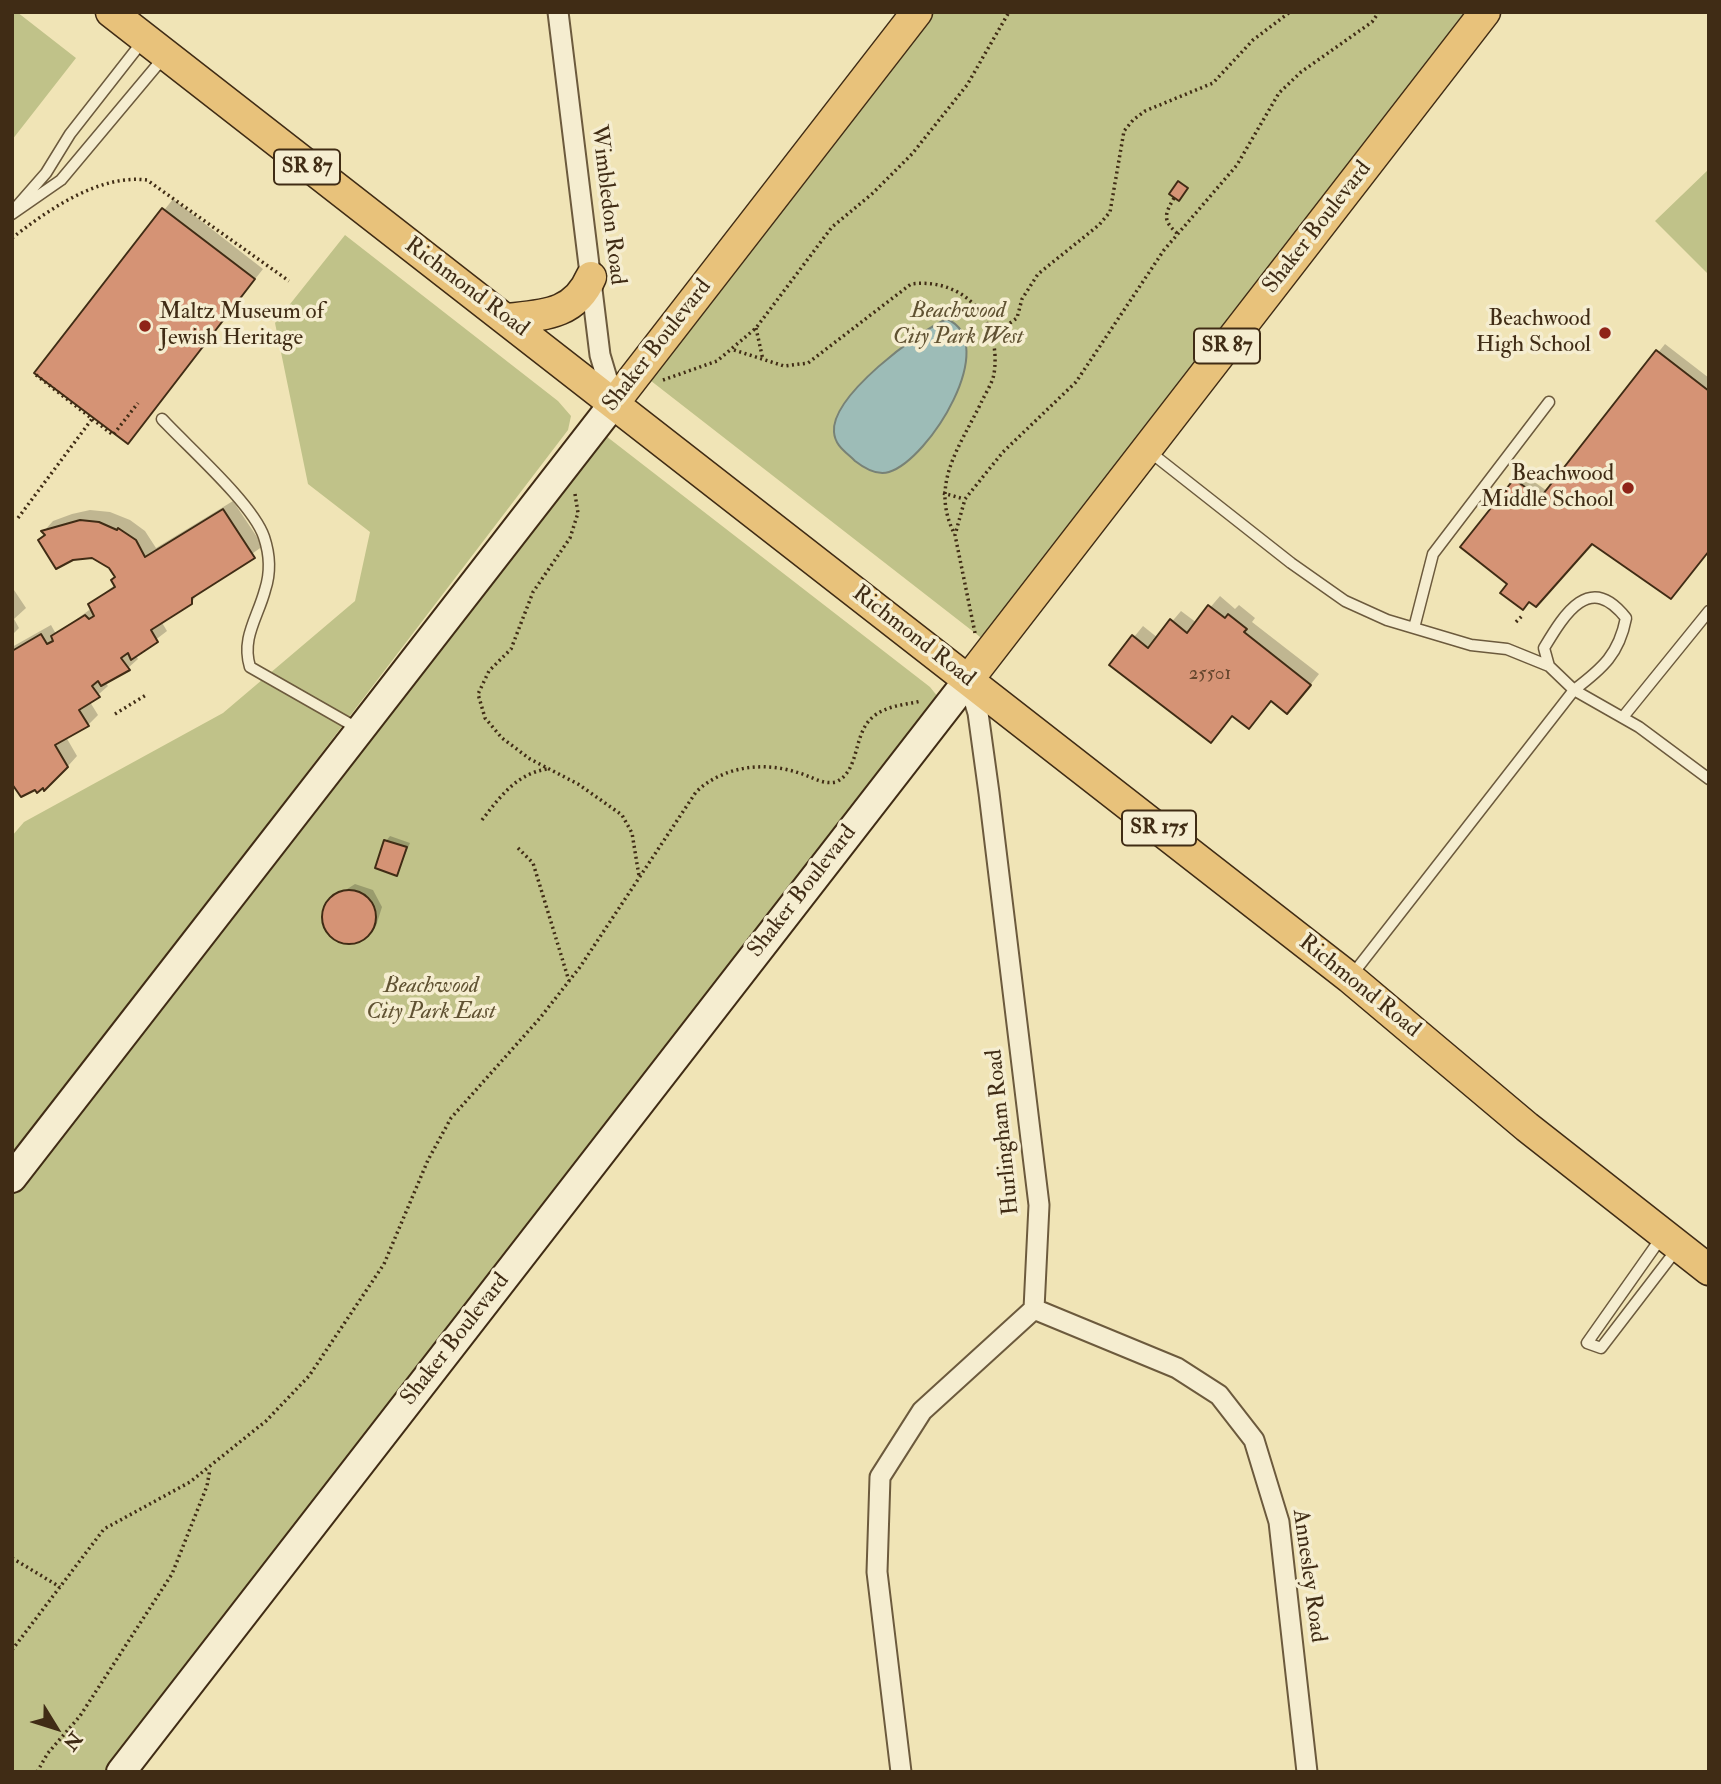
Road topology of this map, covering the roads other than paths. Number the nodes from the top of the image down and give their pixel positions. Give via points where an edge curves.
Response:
1 (111, 12) edge
2 (558, 12) edge
3 (917, 12) edge
4 (1485, 12) edge
5 (155, 47) junction
6 (12, 213) edge
7 (591, 277) junction
8 (506, 319) junction
9 (1549, 402) dead end
10 (614, 403) junction
11 (162, 419) dead end
12 (1146, 449) junction
13 (1709, 611) edge
14 (1413, 628) junction
15 (1549, 666) junction
16 (968, 680) junction
17 (1574, 690) junction
18 (1623, 717) junction
19 (360, 730) junction
20 (1707, 778) edge
21 (1350, 978) junction
22 (12, 1178) edge
23 (1672, 1241) junction
24 (1709, 1270) edge
25 (1034, 1309) junction
26 (121, 1772) edge
27 (901, 1772) edge
28 (1307, 1772) edge

1 - 5 main road, Richmond Road / SR 87
2 - 7 street, Wimbledon Road
3 - 10 main road, Shaker Boulevard
4 - 12 main road, Shaker Boulevard / SR 87
5 - 6 lane via 70,134 46,173
5 - 6 lane via 61,180
5 - 8 main road, Richmond Road / SR 87
7 - 8 main road via 583,294 564,310
7 - 10 street, Wimbledon Road via 600,355
8 - 10 main road, Richmond Road / SR 87
9 - 14 lane via 1433,554
10 - 16 main road, Richmond Road / SR 87
10 - 19 main road, Shaker Boulevard
11 - 19 lane via 247,510 264,535 270,566 247,636 250,667
12 - 14 lane via 1345,601
12 - 16 main road, Shaker Boulevard / SR 87
13 - 18 lane
14 - 15 lane via 1471,645 1507,649
15 - 17 lane
15 - 17 lane via 1544,648 1570,610 1588,597 1602,596 1616,605 1626,618 1622,642 1601,669
16 - 21 main road, Richmond Road / SR 175
16 - 25 street, Hurlingham Road via 978,713 989,793 1039,1205
16 - 26 main road, Shaker Boulevard
17 - 18 lane
17 - 21 lane
18 - 20 lane
19 - 22 main road, Shaker Boulevard
21 - 23 main road, Richmond Road / SR 175 via 1527,1128
23 - 23 lane via 1587,1343 1601,1348
23 - 24 main road, Richmond Road / SR 175
25 - 27 street via 922,1411 880,1477 877,1572
25 - 28 street, Annesley Road via 1177,1367 1219,1395 1254,1440 1279,1522

